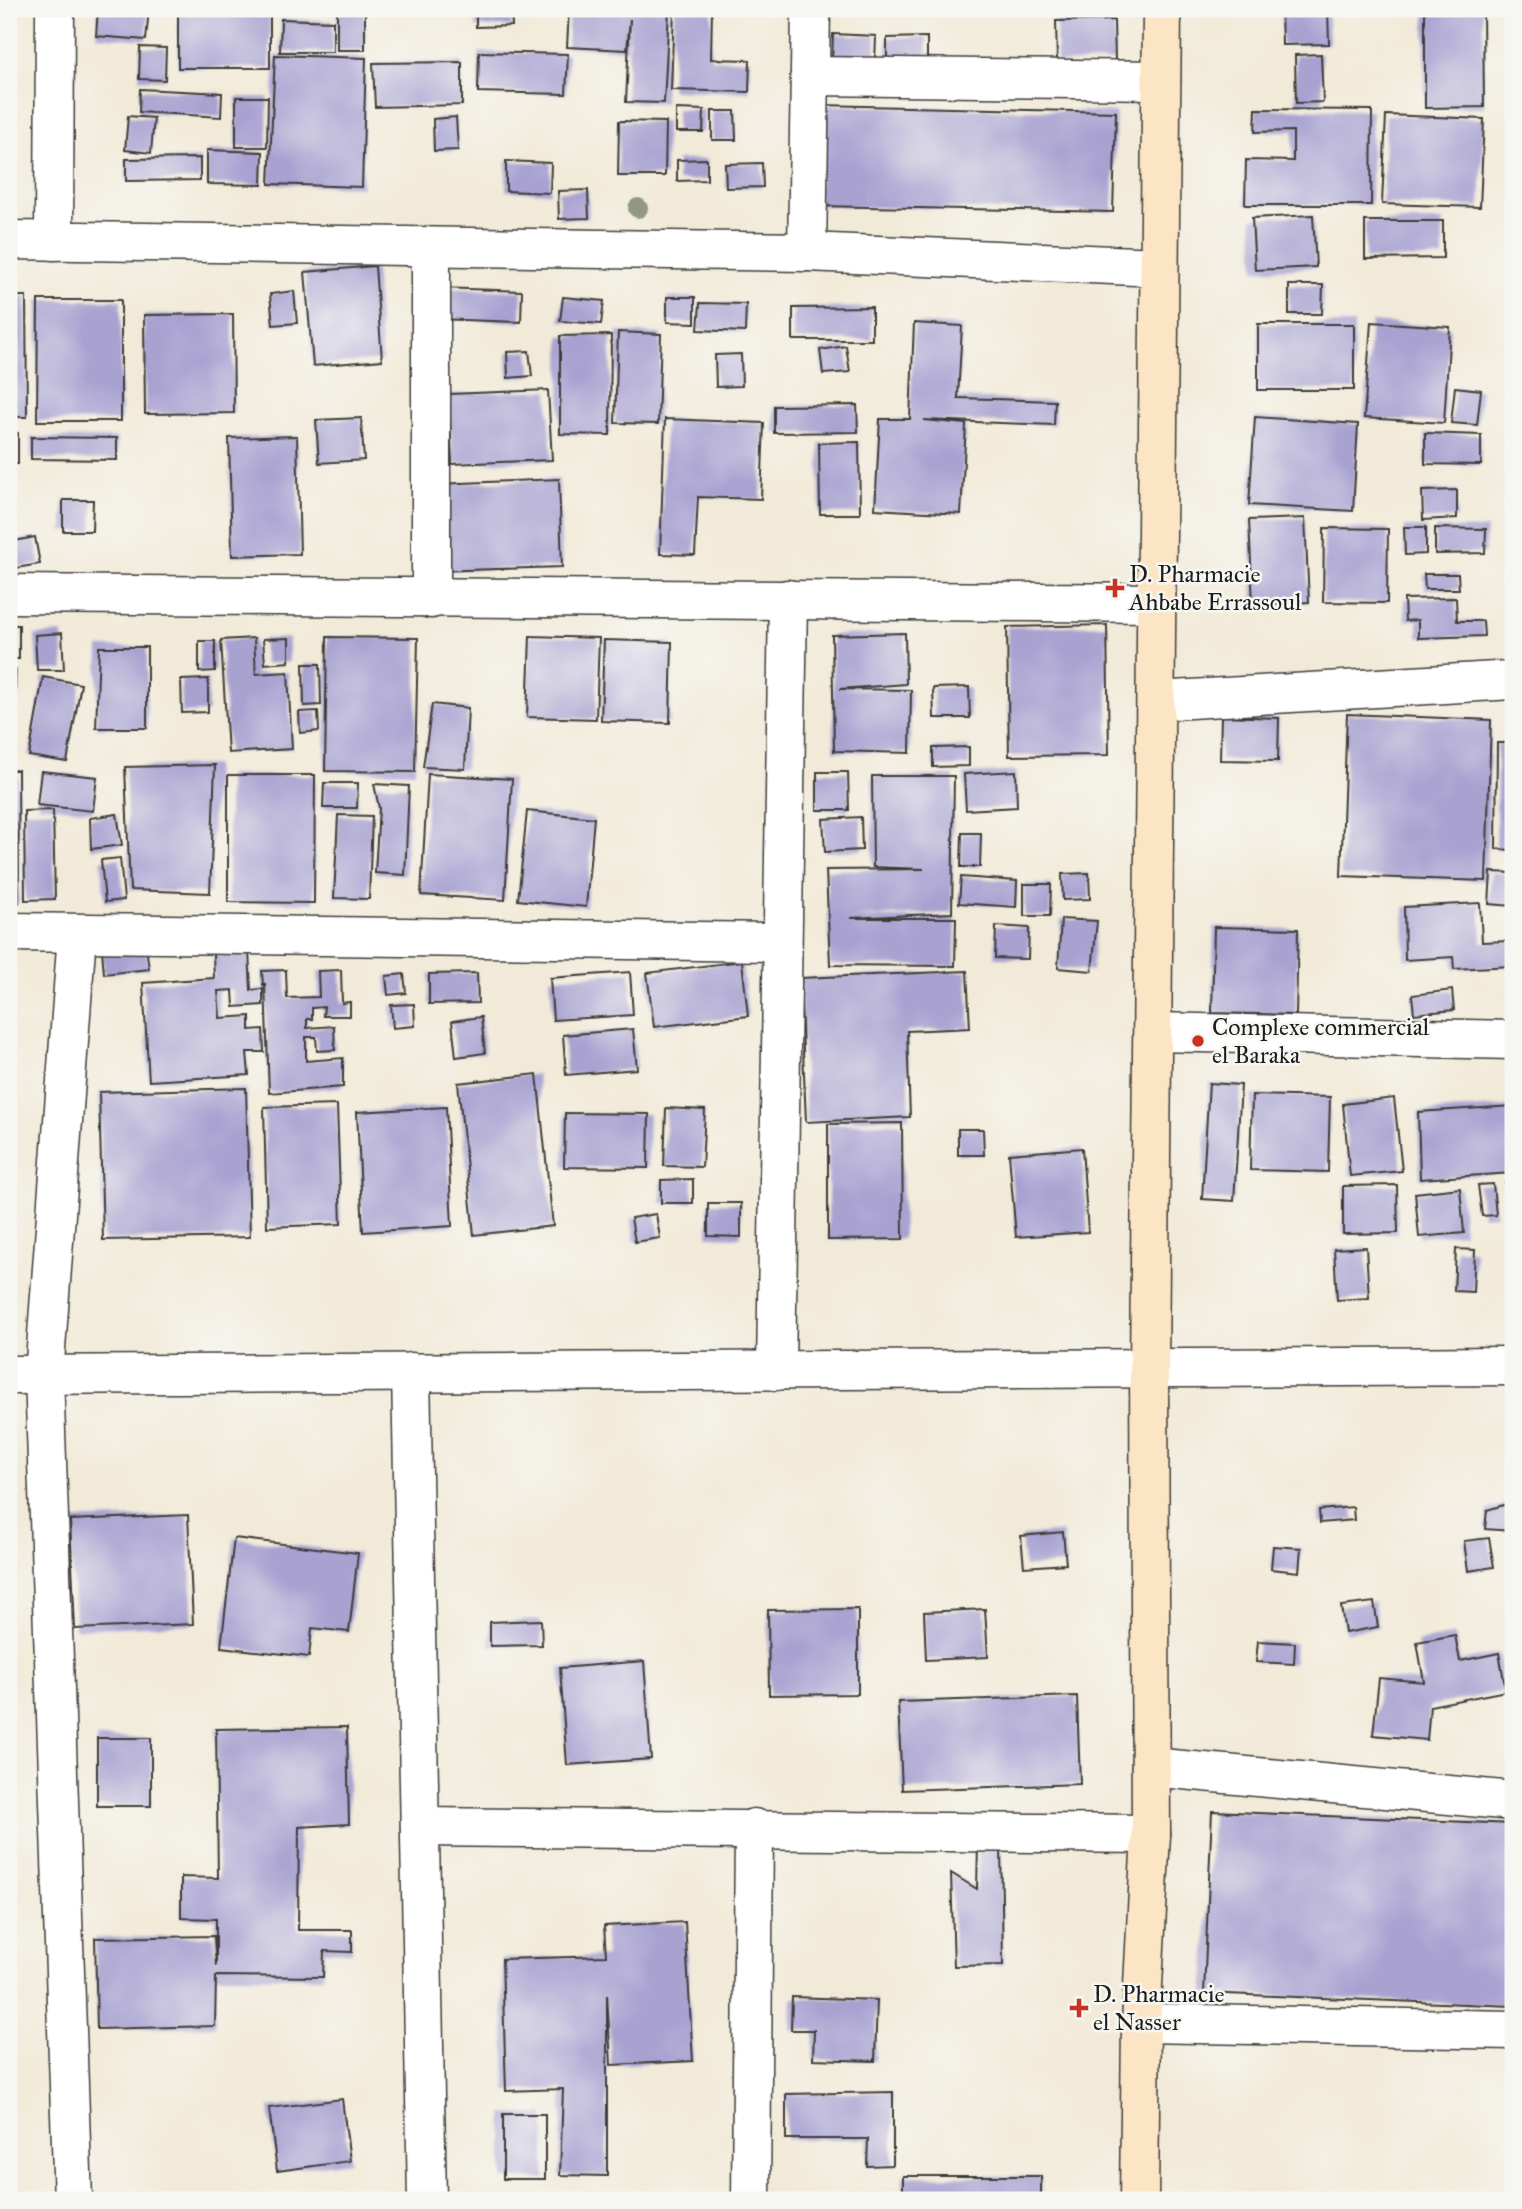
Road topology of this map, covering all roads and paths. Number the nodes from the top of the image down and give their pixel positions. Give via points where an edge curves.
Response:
1 (55, 9) edge
2 (811, 9) edge
3 (1162, 9) edge
4 (810, 76) junction
5 (1161, 80) junction
6 (9, 240) edge
7 (54, 241) junction
8 (431, 247) junction
9 (807, 252) junction
10 (1160, 267) junction
11 (9, 594) edge
12 (431, 599) junction
13 (788, 599) junction
14 (1157, 603) junction
15 (1513, 680) edge
16 (1156, 701) junction
17 (9, 932) edge
18 (76, 934) junction
19 (781, 942) junction
20 (1154, 1032) junction
21 (1513, 1040) edge
22 (1513, 1366) edge
23 (1149, 1369) junction
24 (776, 1371) junction
25 (411, 1372) junction
26 (27, 1375) edge
27 (1151, 1767) junction
28 (1513, 1801) edge
29 (420, 1827) junction
30 (754, 1828) junction
31 (1151, 1834) junction
32 (1141, 2023) junction
33 (1513, 2030) edge
34 (73, 2200) edge
35 (427, 2200) edge
36 (751, 2200) edge
37 (1139, 2200) edge

1 - 7 street
2 - 4 street
3 - 5 main road
4 - 5 street
4 - 9 street
5 - 10 main road
6 - 7 street
7 - 8 street
8 - 9 street
8 - 12 street
9 - 10 street
10 - 14 main road
11 - 12 street
12 - 13 street
13 - 14 street
13 - 19 street
14 - 16 main road
15 - 16 street
16 - 20 main road
17 - 18 street
18 - 19 street
18 - 26 street
19 - 24 street
20 - 21 street
20 - 23 main road
22 - 23 street
23 - 24 street
23 - 27 main road
24 - 25 street
25 - 26 street
25 - 29 street
26 - 34 street
27 - 28 street
27 - 31 main road
29 - 30 street
29 - 35 street
30 - 31 street
30 - 36 street
31 - 32 main road
32 - 33 street
32 - 37 main road

